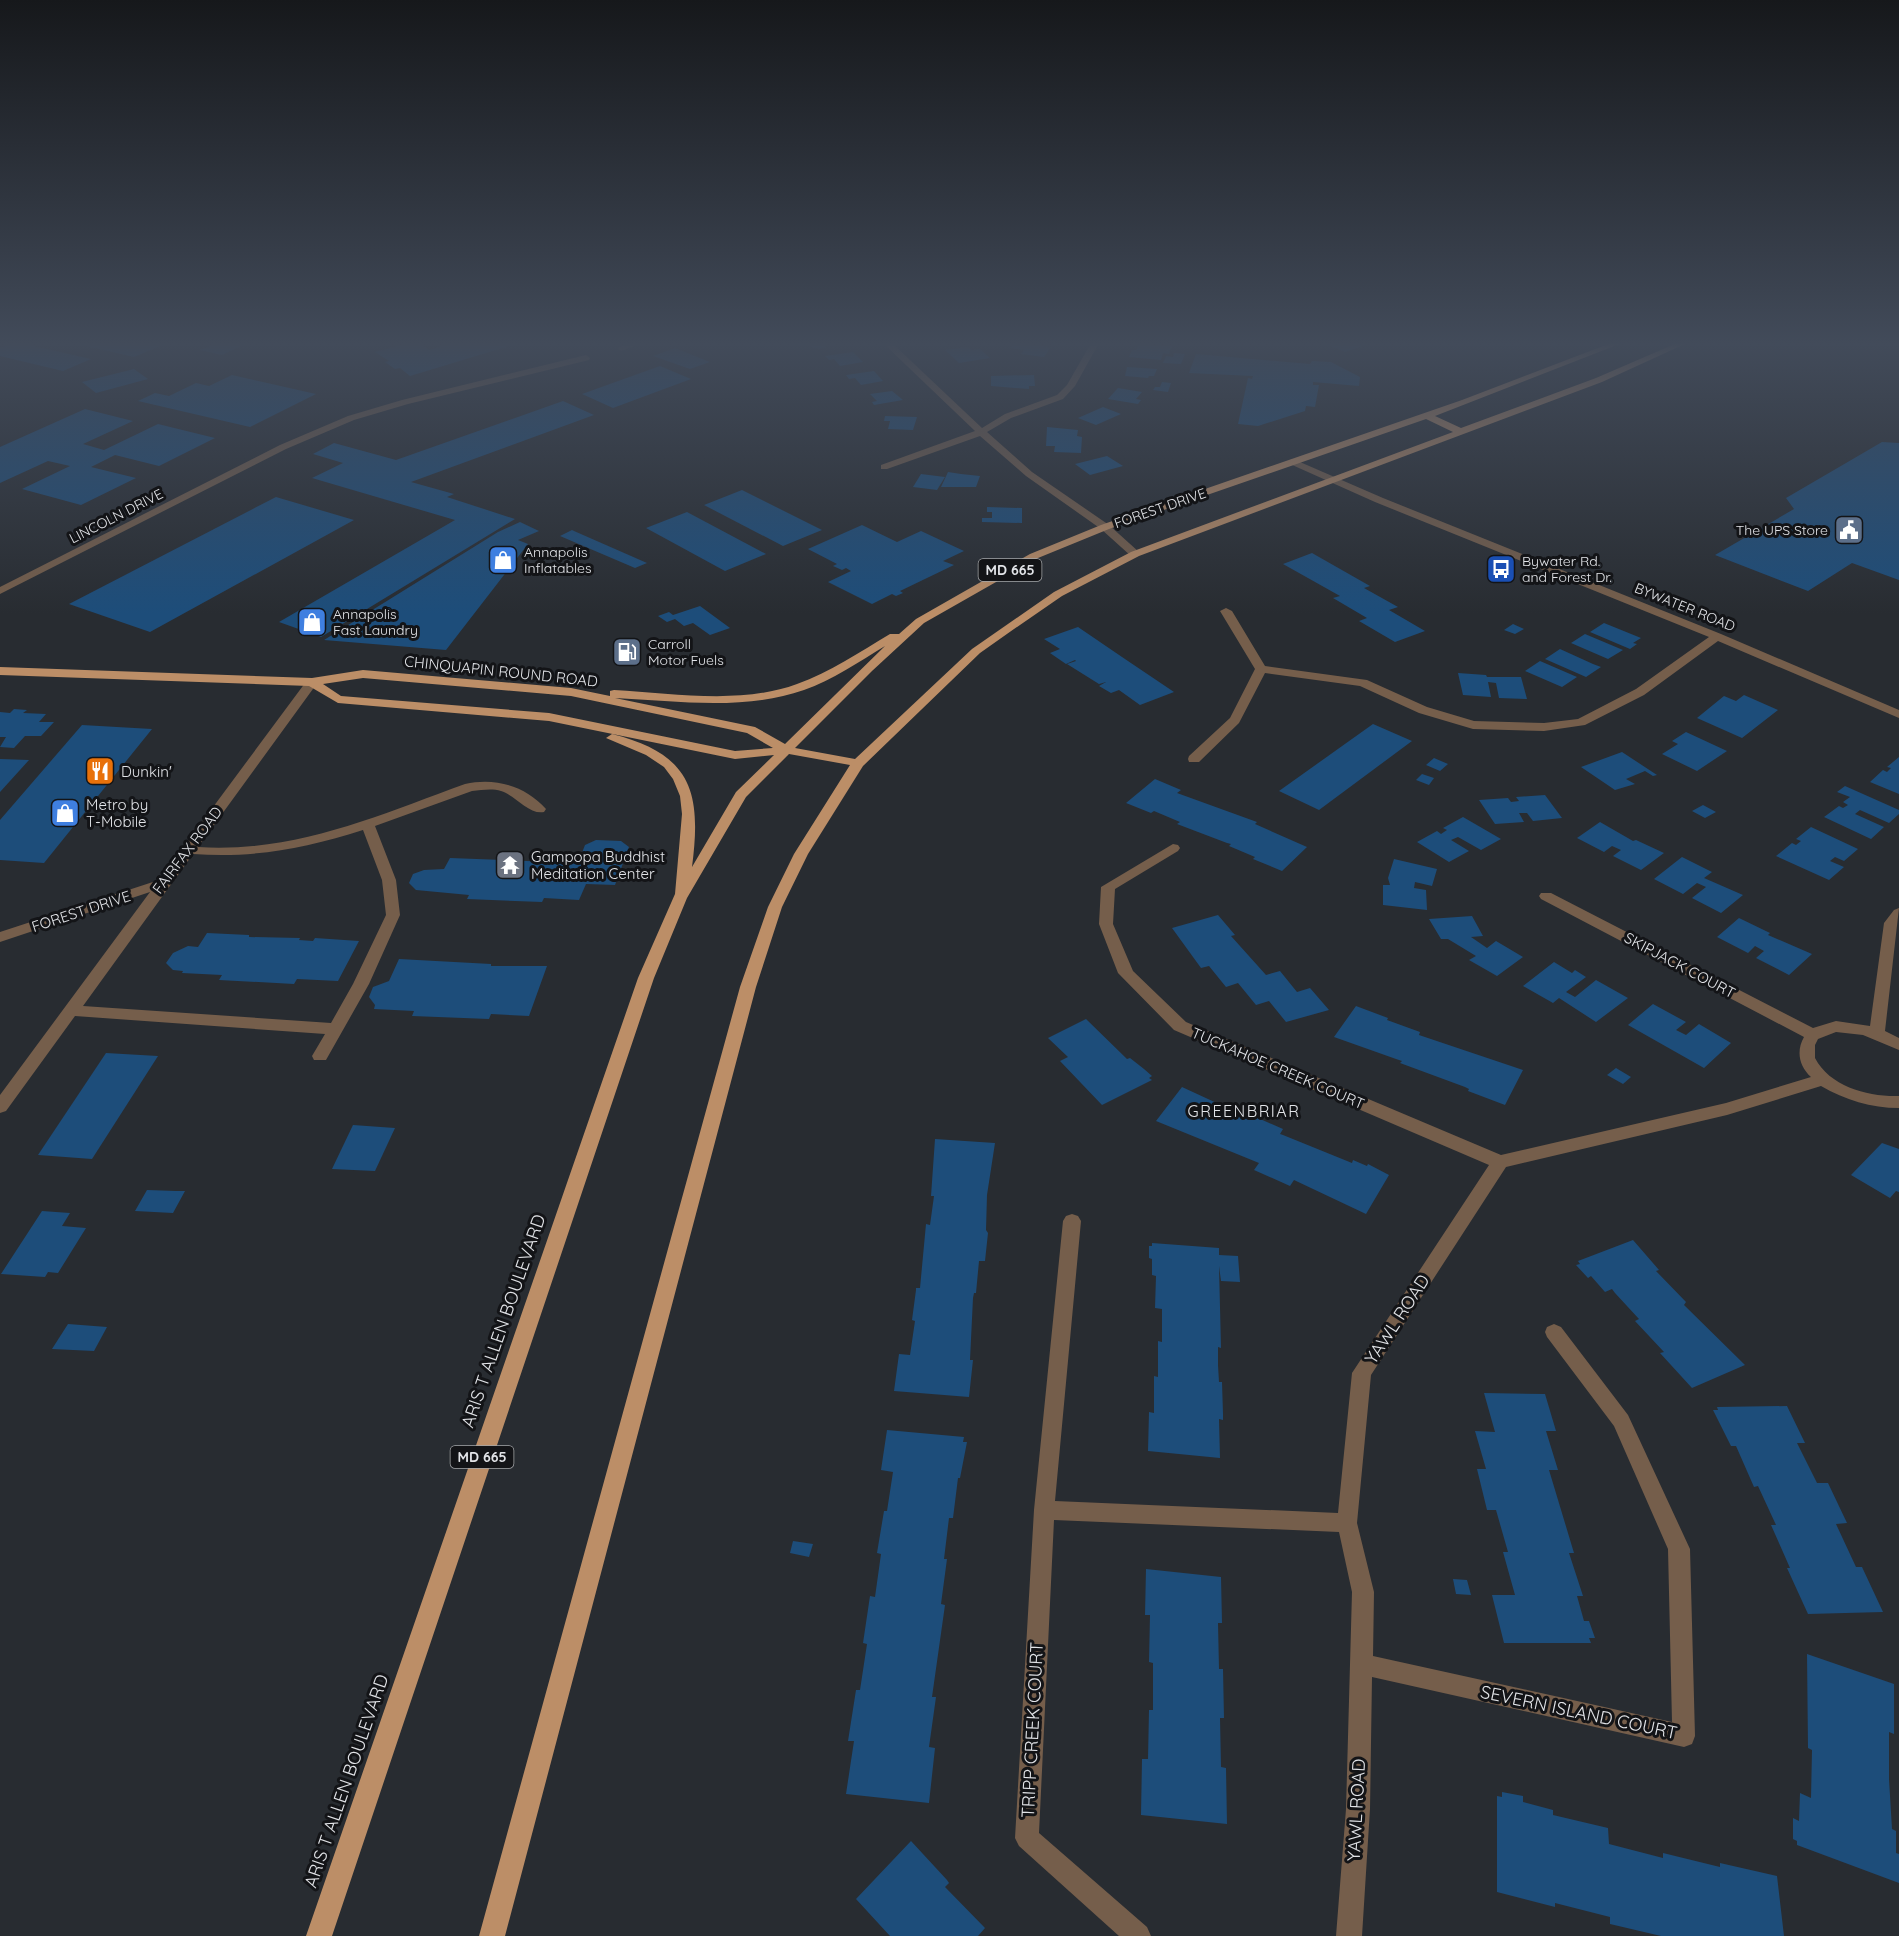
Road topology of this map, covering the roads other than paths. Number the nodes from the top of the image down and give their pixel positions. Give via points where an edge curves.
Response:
1 (316, 433) edge
2 (977, 433) edge
3 (983, 433) edge
4 (1374, 433) edge
5 (1457, 433) edge
6 (1293, 462) junction
7 (884, 466) dead end
8 (1333, 480) junction
9 (1105, 527) junction
10 (1135, 554) junction
11 (0, 591) edge
12 (1226, 610) dead end
13 (920, 621) junction
14 (1717, 636) junction
15 (1261, 669) junction
16 (0, 671) edge
17 (312, 682) junction
18 (571, 692) junction
19 (1896, 709) edge
20 (549, 717) junction
21 (787, 750) junction
22 (1194, 759) dead end
23 (858, 763) junction
24 (539, 809) dead end
25 (367, 823) junction
26 (1173, 848) dead end
27 (187, 850) junction
28 (162, 884) junction
29 (1546, 896) dead end
30 (680, 898) junction
31 (1899, 913) edge
32 (0, 937) edge
33 (70, 1010) junction
34 (335, 1029) junction
35 (1877, 1033) junction
36 (1814, 1035) junction
37 (1899, 1045) edge
38 (320, 1056) dead end
39 (1824, 1079) junction
40 (1899, 1102) edge
41 (0, 1107) edge
42 (1500, 1162) junction
43 (1072, 1221) dead end
44 (1554, 1332) dead end
45 (1044, 1510) junction
46 (1347, 1523) junction
47 (1361, 1664) junction
48 (319, 1936) edge
49 (492, 1936) edge
50 (1138, 1936) edge
51 (1349, 1936) edge

1 - 11 street, LINCOLN DRIVE
2 - 7 street
3 - 9 street via 1029,474
4 - 6 main road, FOREST DRIVE
5 - 8 main road
6 - 8 street, BYWATER ROAD
6 - 9 main road, FOREST DRIVE / MD 665
8 - 10 main road, MD 665
8 - 14 street, BYWATER ROAD
9 - 10 street
9 - 13 main road, FOREST DRIVE / MD 665 via 1034,556
10 - 23 main road, MD 665 via 1058,594 976,651
12 - 15 street
13 - 18 main road via 823,677 799,688 767,695 726,698
13 - 21 main road, FOREST DRIVE / MD 665
14 - 15 street via 1640,692 1581,722 1544,727 1473,725 1423,710 1363,683
14 - 19 street, BYWATER ROAD
15 - 22 street via 1235,720
16 - 17 main road, CHINQUAPIN ROUND ROAD
17 - 18 main road, CHINQUAPIN ROUND ROAD via 363,674
17 - 20 main road, CHINQUAPIN ROUND ROAD via 338,699
17 - 27 street, FAIRFAX ROAD
18 - 21 main road, CHINQUAPIN ROUND ROAD via 751,730
20 - 21 main road, CHINQUAPIN ROUND ROAD via 735,755
20 - 30 main road via 651,752 670,765 682,780 689,798 690,817
21 - 23 main road, CHINQUAPIN ROUND ROAD
21 - 30 main road, ARIS T ALLEN BOULEVARD / MD 665 via 741,795
23 - 49 main road, MD 665 via 801,854 776,907 748,987
24 - 25 street via 509,787 492,784 470,787
25 - 27 street via 334,835 247,852
25 - 34 street via 388,880 393,915
26 - 42 street, TUCKAHOE CREEK COURT via 1108,887 1106,924 1126,974 1133,981 1180,1026
27 - 28 street, FAIRFAX ROAD
28 - 32 street, FOREST DRIVE
28 - 33 street, FAIRFAX ROAD
29 - 36 street, SKIPJACK COURT
30 - 48 main road, ARIS T ALLEN BOULEVARD / MD 665 via 646,978
31 - 35 street via 1891,923
33 - 34 street
33 - 41 street, FAIRFAX ROAD
34 - 38 street
35 - 36 street via 1840,1027
35 - 37 street
36 - 39 street via 1807,1044 1807,1055
39 - 40 street via 1858,1098
39 - 42 street via 1727,1109
42 - 46 street, YAWL ROAD via 1362,1372
43 - 45 street, TRIPP CREEK COURT
44 - 47 street, SEVERN ISLAND COURT via 1621,1421 1678,1549 1684,1736
45 - 46 street
45 - 50 street, TRIPP CREEK COURT via 1027,1838
46 - 47 street, YAWL ROAD via 1363,1592
47 - 51 street, YAWL ROAD via 1358,1809

